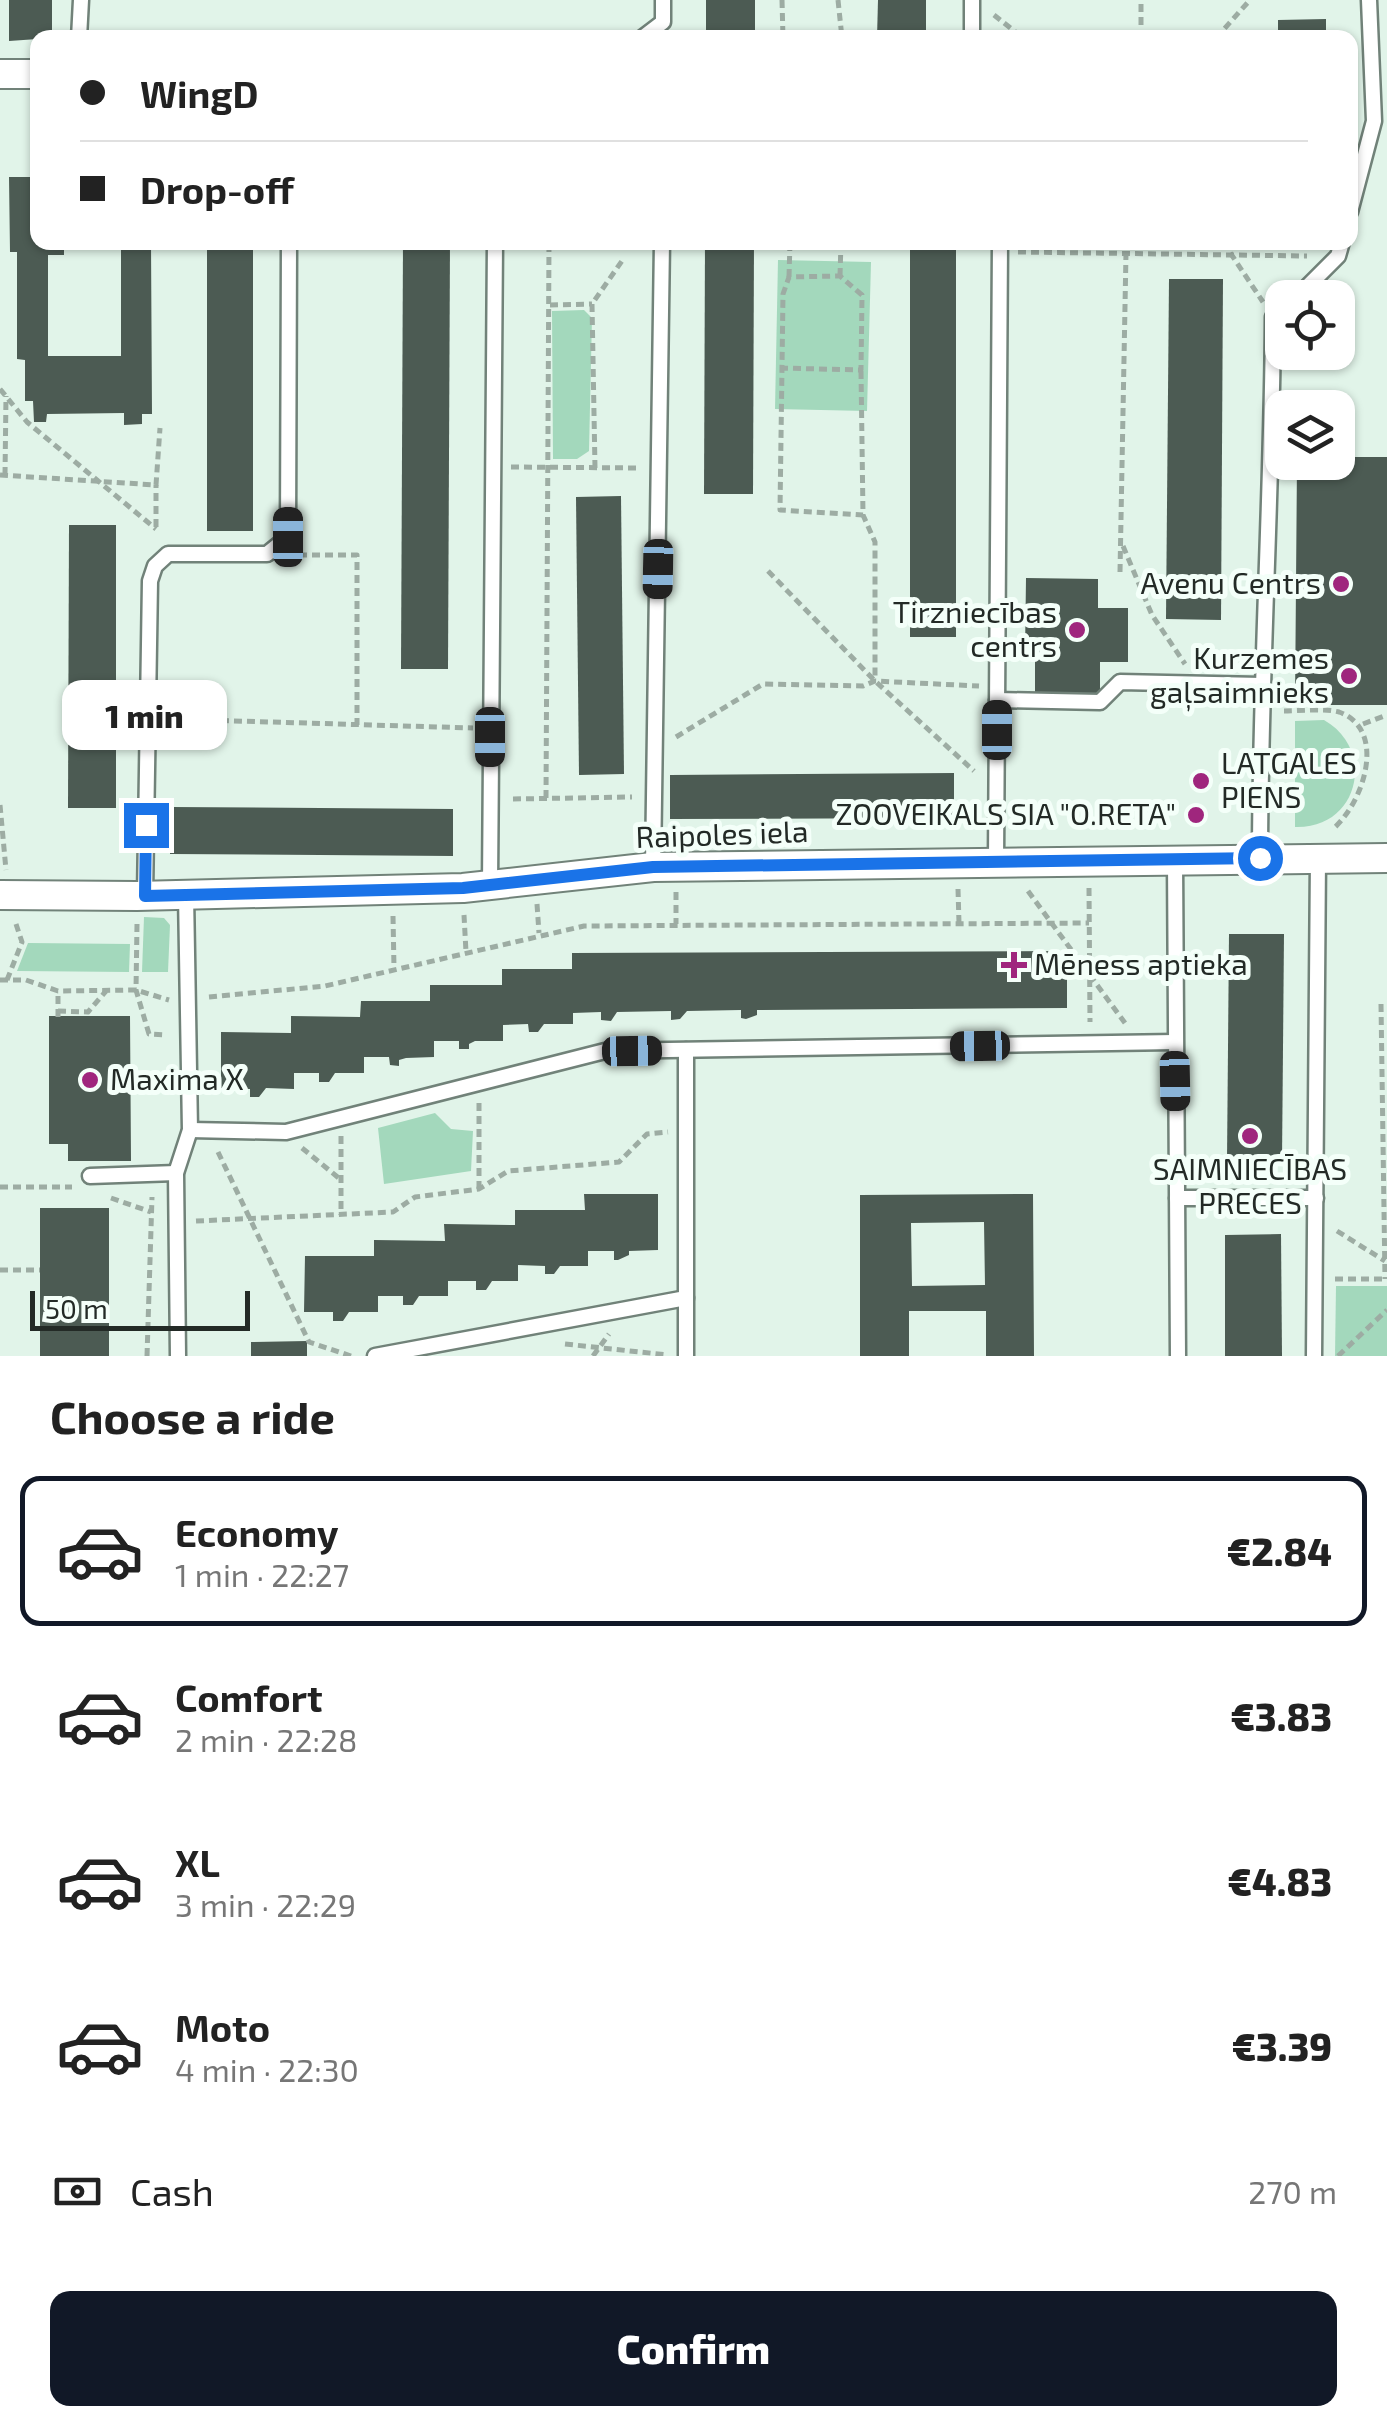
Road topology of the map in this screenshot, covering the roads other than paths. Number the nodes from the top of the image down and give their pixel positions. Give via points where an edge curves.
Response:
1 (81, 0) edge
2 (663, 0) edge
3 (972, 0) edge
4 (1370, 0) edge
5 (79, 30) edge
6 (663, 30) edge
7 (972, 30) edge
8 (0, 74) edge
9 (30, 74) edge
10 (1358, 182) edge
11 (289, 250) edge
12 (495, 250) edge
13 (662, 250) edge
14 (1000, 250) edge
15 (1339, 250) edge
16 (1312, 280) edge
17 (1276, 370) edge
18 (1261, 684) junction
19 (997, 694) junction
20 (1260, 858) junction
21 (1318, 858) junction
22 (1387, 858) edge
23 (1175, 860) junction
24 (996, 861) junction
25 (664, 875) junction
26 (3, 887) edge
27 (477, 887) junction
28 (186, 893) junction
29 (141, 896) junction
30 (1175, 1042) junction
31 (686, 1050) junction
32 (190, 1130) junction
33 (176, 1173) junction
34 (90, 1176) road end
35 (1177, 1198) junction
36 (1316, 1198) junction
37 (686, 1298) junction
38 (471, 1337) junction
39 (178, 1356) edge
40 (375, 1356) edge
41 (471, 1356) edge
42 (686, 1356) edge
43 (1178, 1356) edge
44 (1314, 1356) edge

1 - 5 lane
2 - 6 lane
3 - 7 lane
4 - 10 lane via 1374,121
8 - 9 street
11 - 29 lane via 288,537 268,554 168,554 155,566
12 - 27 lane via 490,800
13 - 25 lane via 654,796
14 - 19 lane
15 - 16 lane
17 - 18 lane
18 - 19 lane via 1120,682 1100,702
18 - 20 lane
19 - 24 lane
20 - 21 street, Raipoles iela
20 - 23 street, Raipoles iela
21 - 22 street, Raipoles iela
21 - 36 lane
23 - 24 street, Raipoles iela
23 - 30 lane
24 - 25 street, Raipoles iela
25 - 27 street, Raipoles iela
26 - 29 street, Raipoles iela
27 - 28 street, Raipoles iela
28 - 29 street, Raipoles iela
28 - 32 lane
30 - 31 lane
30 - 35 lane
31 - 32 lane via 605,1051 286,1132
31 - 37 lane
32 - 33 lane
33 - 34 lane
33 - 39 lane
35 - 36 lane
35 - 43 lane
36 - 44 lane
37 - 38 lane
37 - 42 lane
38 - 40 lane
38 - 41 lane

